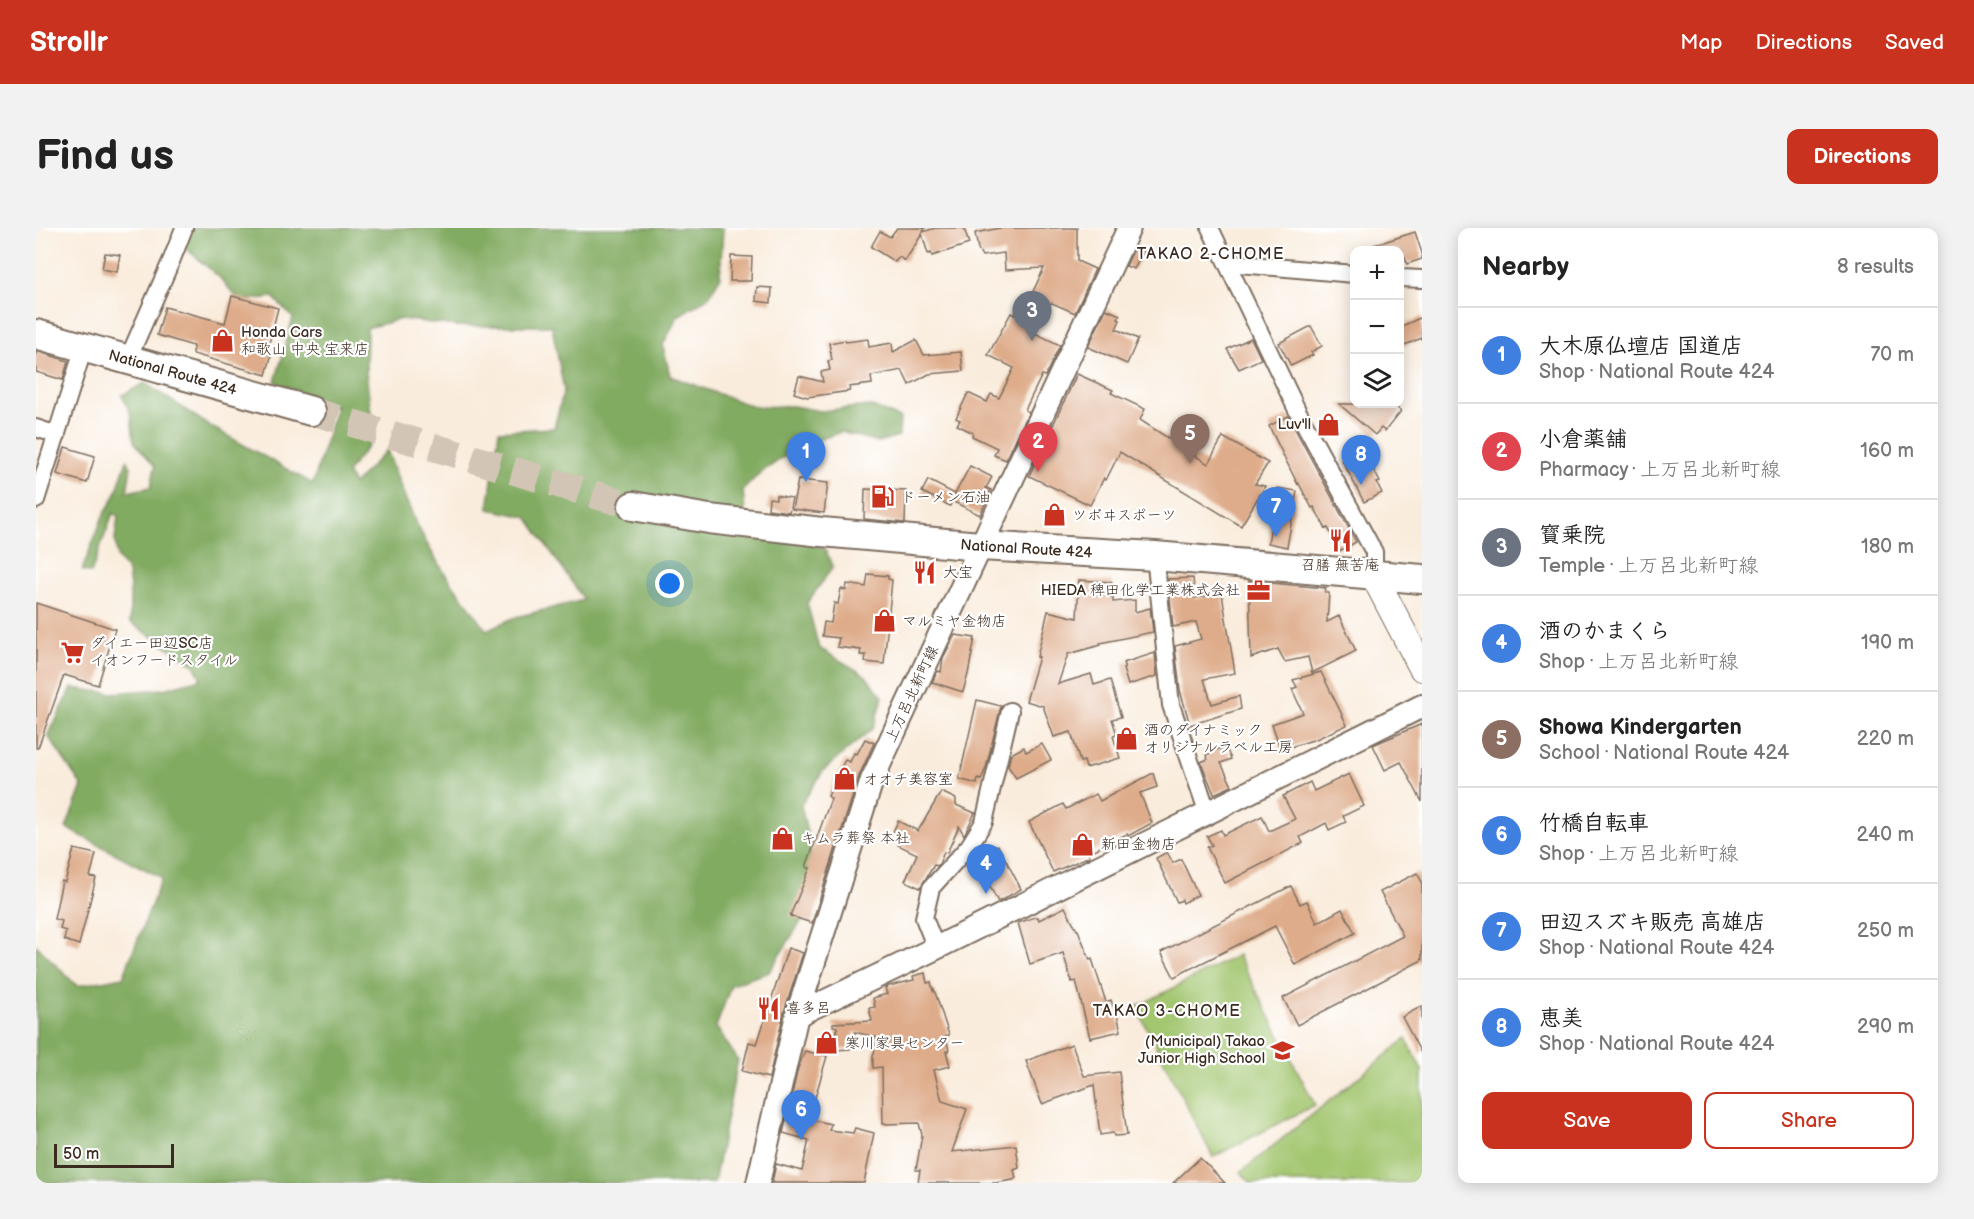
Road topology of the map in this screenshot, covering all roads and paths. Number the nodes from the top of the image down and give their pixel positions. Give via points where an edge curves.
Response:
1 (184, 228) edge
2 (1210, 228) edge
3 (1124, 231) edge
4 (1228, 264) junction
5 (1350, 274) edge
6 (1404, 278) edge
7 (1422, 279) edge
8 (36, 333) edge
9 (84, 347) junction
10 (128, 359) junction
11 (310, 411) tunnel mouth
12 (36, 428) edge
13 (57, 435) junction
14 (36, 500) edge
15 (633, 506) tunnel mouth
16 (980, 546) junction
17 (1155, 556) junction
18 (1374, 576) junction
19 (1422, 579) edge
20 (1422, 668) edge
21 (1422, 706) edge
22 (1010, 711) dead end
23 (1207, 811) junction
24 (936, 948) junction
25 (797, 1015) junction
26 (758, 1183) edge

1 - 10 street
2 - 4 street
3 - 16 main road, 上万呂北新町線
4 - 5 street
4 - 18 street via 1297,410 1374,552
6 - 7 street
8 - 9 highway, National Route 424
9 - 10 highway, National Route 424
9 - 13 street
10 - 11 highway, National Route 424
12 - 13 street
13 - 14 street
15 - 16 highway, National Route 424 via 709,519
16 - 17 highway, National Route 424
16 - 25 main road, 上万呂北新町線 via 872,780
17 - 18 highway, National Route 424
17 - 23 street via 1171,705
18 - 19 highway, National Route 424
18 - 20 main road
21 - 23 main road
22 - 24 street via 984,822 969,846 931,888 924,918
23 - 24 main road
24 - 25 main road
25 - 26 main road, 上万呂北新町線

